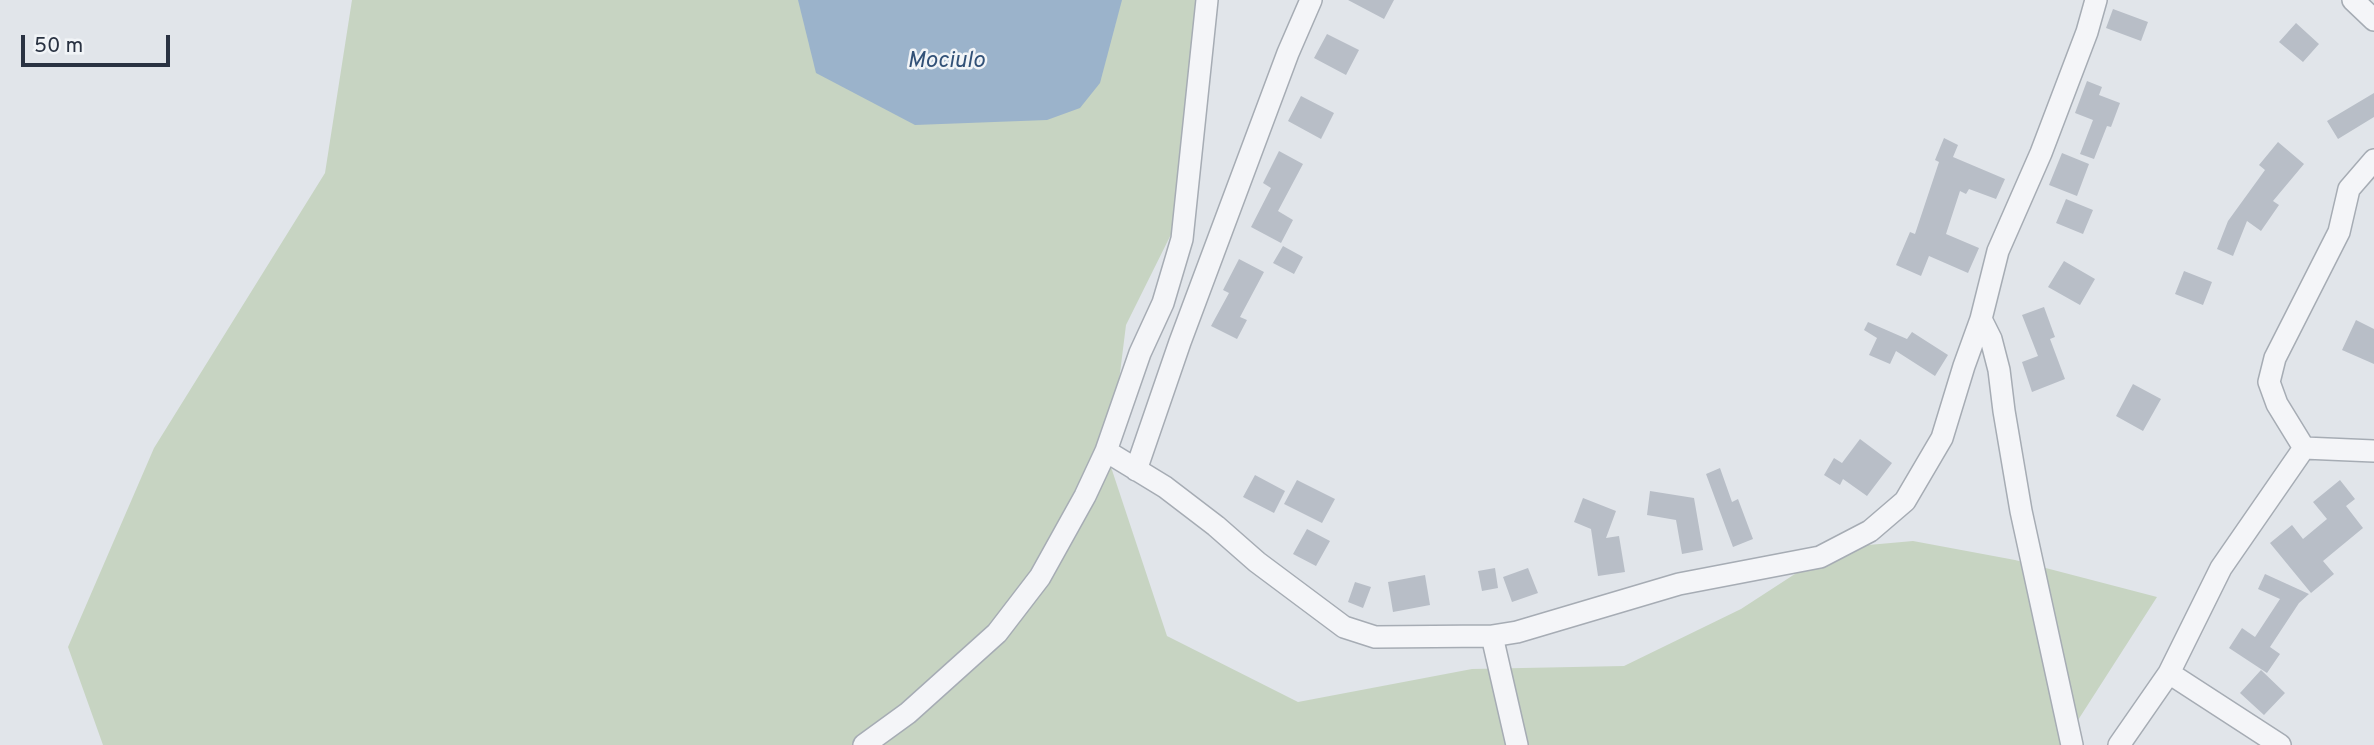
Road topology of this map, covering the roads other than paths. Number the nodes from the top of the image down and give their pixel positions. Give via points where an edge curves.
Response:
1 (1207, 0) edge
2 (1311, 0) edge
3 (2096, 0) edge
4 (2353, 0) edge
5 (2374, 20) edge
6 (2374, 160) edge
7 (1981, 319) junction
8 (2304, 448) junction
9 (1106, 451) junction
10 (2374, 451) edge
11 (1136, 470) junction
12 (1492, 636) junction
13 (2169, 673) junction
14 (864, 745) edge
15 (1517, 745) edge
16 (2071, 745) edge
17 (2119, 745) edge
18 (2280, 745) edge

1 - 9 street via 1182,239 1163,303
2 - 11 street
3 - 7 street via 2042,153 1998,251
4 - 5 street
6 - 8 street via 2349,189 2339,232 2275,358 2269,382
7 - 12 street via 1942,438 1905,501 1870,531 1820,557 1679,584
7 - 16 street via 1999,370 2021,511
8 - 10 street
8 - 13 street via 2221,568
9 - 11 street
9 - 14 street via 1040,576 997,633 908,713
11 - 12 street via 1165,487 1344,627 1375,637
12 - 15 street
13 - 17 street
13 - 18 street

